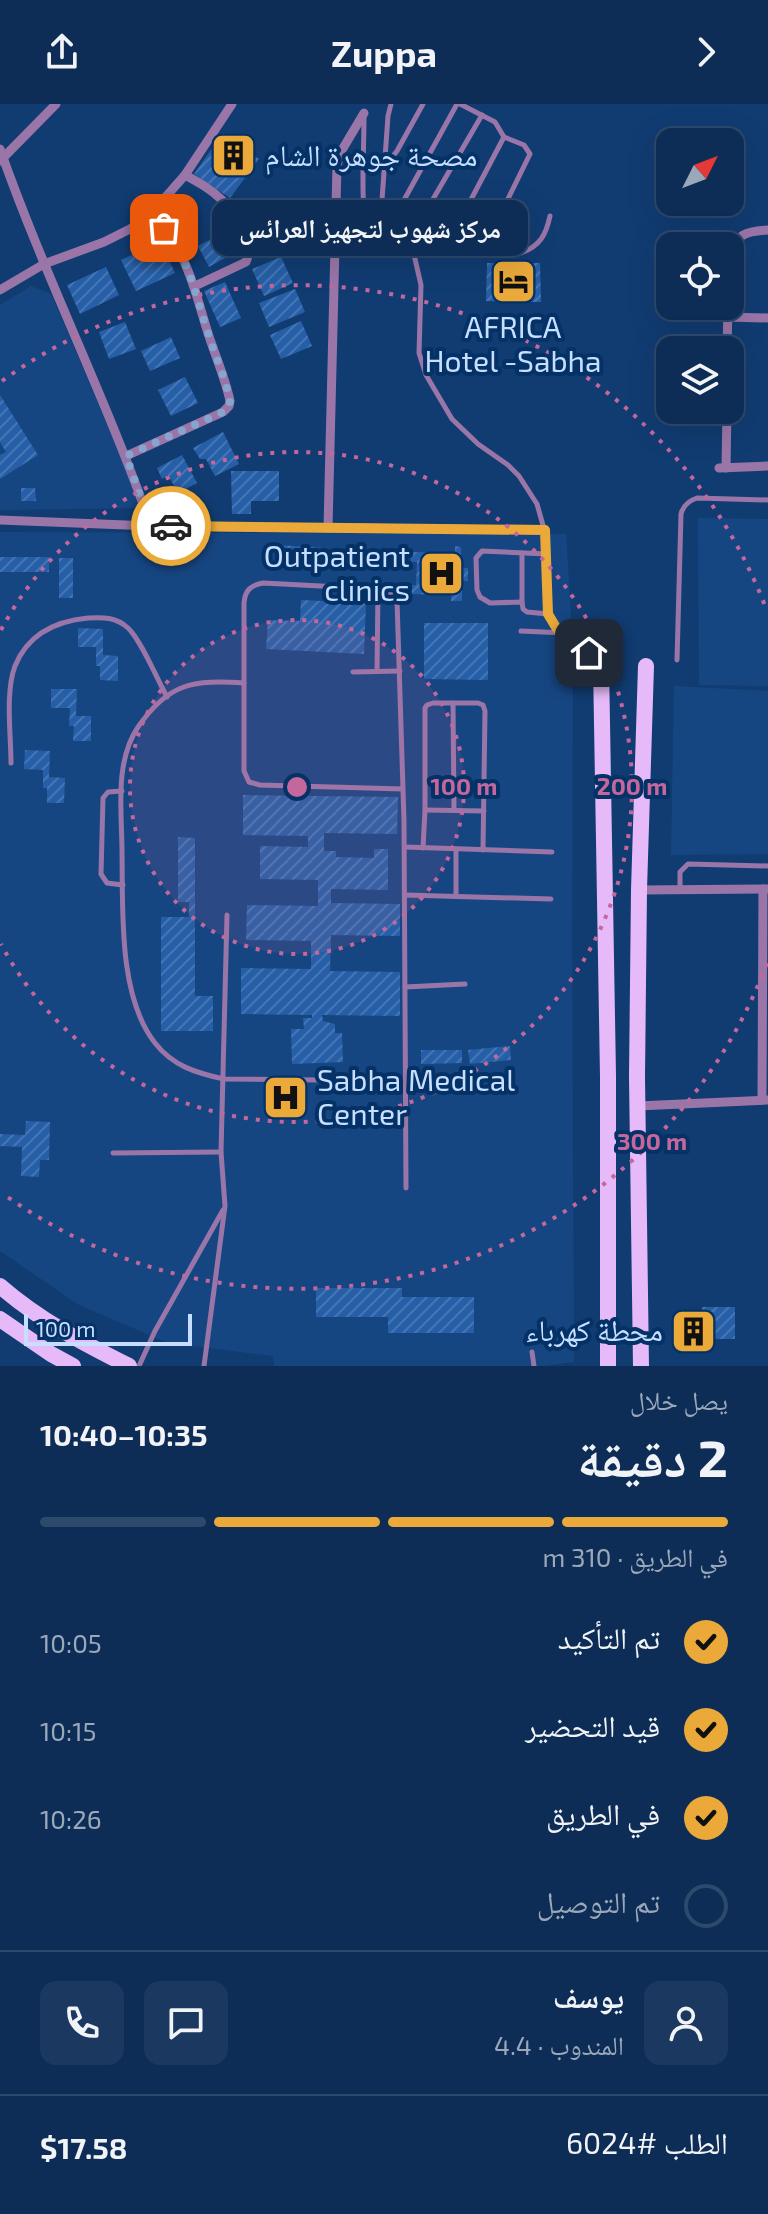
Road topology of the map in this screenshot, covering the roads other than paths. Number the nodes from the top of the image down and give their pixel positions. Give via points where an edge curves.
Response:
1 (56, 104) edge
2 (232, 104) edge
3 (391, 104) edge
4 (423, 104) edge
5 (459, 104) edge
6 (364, 113) joint
7 (482, 115) junction
8 (504, 137) junction
9 (1, 156) edge
10 (384, 167) junction
11 (185, 175) junction
12 (149, 216) junction
13 (550, 216) dead end
14 (393, 220) junction
15 (427, 229) junction
16 (768, 230) edge
17 (744, 233) edge
18 (412, 246) junction
19 (495, 252) junction
20 (44, 264) junction
21 (195, 286) junction
22 (0, 290) edge
23 (744, 317) edge
24 (768, 318) edge
25 (726, 424) edge
26 (126, 456) junction
27 (768, 466) edge
28 (768, 500) edge
29 (0, 520) edge
30 (151, 526) junction
31 (328, 528) junction
32 (545, 530) junction
33 (522, 553) junction
34 (547, 554) junction
35 (378, 589) junction
36 (522, 602) junction
37 (548, 614) junction
38 (521, 631) dead end
39 (560, 632) junction
40 (677, 660) dead end
41 (601, 664) joint
42 (646, 666) dead end
43 (377, 671) junction
44 (400, 671) junction
45 (353, 672) dead end
46 (244, 683) junction
47 (167, 697) junction
48 (453, 703) junction
49 (11, 763) dead end
50 (403, 789) junction
51 (122, 791) junction
52 (425, 810) junction
53 (454, 810) junction
54 (484, 811) junction
55 (405, 847) junction
56 (423, 848) junction
57 (456, 849) junction
58 (483, 850) junction
59 (552, 852) dead end
60 (768, 866) edge
61 (123, 885) junction
62 (680, 888) junction
63 (766, 889) edge
64 (639, 890) junction
65 (405, 895) junction
66 (456, 896) junction
67 (551, 899) dead end
68 (227, 915) dead end
69 (465, 984) dead end
70 (405, 987) junction
71 (608, 1076) junction
72 (637, 1077) junction
73 (224, 1079) junction
74 (406, 1081) junction
75 (765, 1100) edge
76 (638, 1106) junction
77 (221, 1152) junction
78 (113, 1153) dead end
79 (406, 1188) dead end
80 (225, 1206) junction
81 (0, 1286) edge
82 (0, 1319) edge
83 (532, 1352) dead end
84 (73, 1366) edge
85 (129, 1366) edge
86 (139, 1366) edge
87 (204, 1366) edge
88 (534, 1366) edge
89 (608, 1366) edge
90 (641, 1366) edge

1 - 9 street
2 - 11 street
3 - 10 lane
4 - 10 lane
5 - 7 lane
5 - 14 lane
6 - 18 lane via 365,216 385,240
6 - 31 street via 337,165
7 - 8 lane
7 - 15 lane via 429,206
8 - 15 lane via 459,225 450,231
8 - 19 lane via 524,145 530,154 504,207
9 - 20 street
10 - 14 lane via 382,200
11 - 12 street
11 - 21 street via 225,202 248,239 246,262
12 - 20 street via 104,242
12 - 21 street via 177,246
13 - 19 lane via 544,236 531,249
14 - 15 lane
16 - 17 street
18 - 19 lane
18 - 32 lane via 422,298 419,353 431,387 464,432 519,476 537,504
20 - 22 street
20 - 26 street
21 - 26 street via 229,406
23 - 24 street
25 - 27 street via 722,468
26 - 30 street
28 - 40 lane via 697,498 682,509
29 - 30 street
30 - 31 street
31 - 32 street
32 - 34 lane
33 - 34 lane
33 - 36 lane
33 - 36 lane via 482,551 476,558 477,590 483,600
34 - 37 lane
35 - 43 lane
35 - 44 lane via 397,600
35 - 46 lane via 263,583 249,588 244,603
36 - 37 lane via 527,612
37 - 39 lane
38 - 39 lane
39 - 41 lane
41 - 71 main road
42 - 64 main road
43 - 44 lane
43 - 45 lane
44 - 50 lane
46 - 47 lane via 199,682
46 - 50 lane via 244,771 249,782
47 - 49 lane via 126,626 107,618 59,623 28,644 15,666
47 - 51 lane via 133,737
48 - 52 lane via 425,708
48 - 53 lane
48 - 54 lane via 485,708
50 - 55 lane
51 - 61 lane
51 - 61 lane via 103,798 101,874 107,883
52 - 53 lane
52 - 56 lane
53 - 54 lane
54 - 58 lane
55 - 56 lane
55 - 65 lane
56 - 57 lane
57 - 58 lane
57 - 66 lane
58 - 59 lane
60 - 62 lane via 688,864 680,872
61 - 73 lane via 126,960 145,1027 179,1065
62 - 63 street
62 - 64 street
63 - 75 street
64 - 72 main road
65 - 66 lane
65 - 70 lane
66 - 67 lane
68 - 73 lane
69 - 70 lane
70 - 74 lane
71 - 72 main road
71 - 89 main road
72 - 76 main road
73 - 74 lane
73 - 77 lane
74 - 79 lane
75 - 76 street
76 - 90 main road
77 - 78 lane
77 - 80 lane
80 - 86 lane
80 - 87 lane
81 - 85 main road via 51,1325
82 - 84 main road
83 - 88 lane

